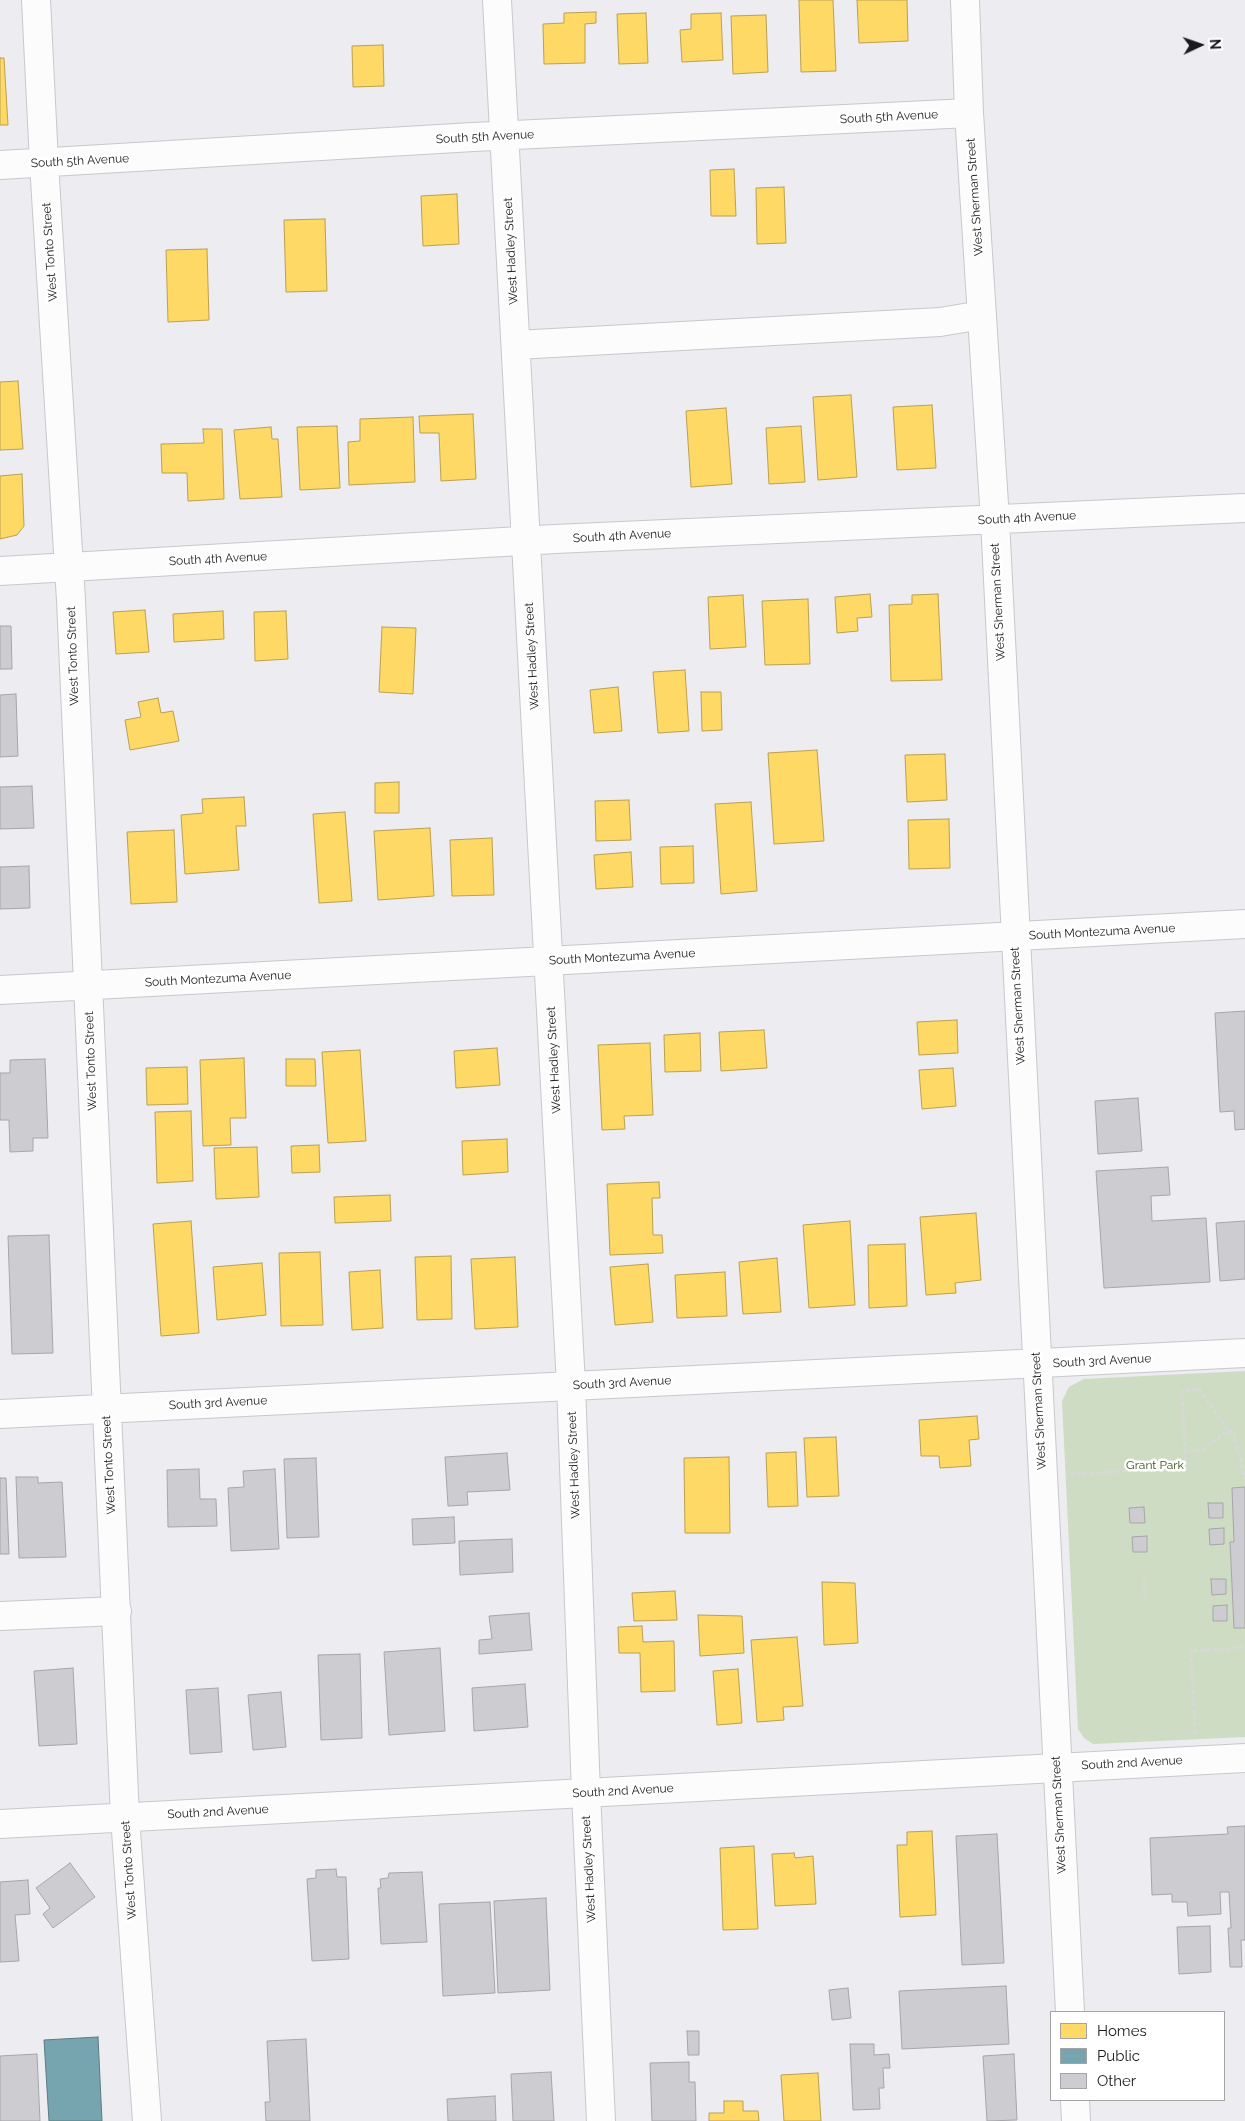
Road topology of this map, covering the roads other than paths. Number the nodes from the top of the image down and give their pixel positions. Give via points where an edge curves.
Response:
1 (36, 0) edge
2 (497, 0) edge
3 (965, 0) edge
4 (970, 113) junction
5 (505, 136) junction
6 (44, 163) junction
7 (0, 165) edge
8 (982, 315) junction
9 (516, 345) junction
10 (1245, 508) edge
11 (994, 520) junction
12 (526, 541) junction
13 (69, 568) junction
14 (0, 571) edge
15 (1245, 924) edge
16 (1014, 937) junction
17 (549, 961) junction
18 (88, 986) junction
19 (0, 990) edge
20 (1245, 1353) edge
21 (1037, 1364) junction
22 (571, 1385) junction
23 (106, 1408) junction
24 (0, 1414) edge
25 (116, 1611) junction
26 (0, 1616) edge
27 (1245, 1758) edge
28 (1056, 1767) junction
29 (586, 1793) junction
30 (125, 1817) junction
31 (0, 1824) edge
32 (1070, 2011) edge
33 (1074, 2101) edge
34 (146, 2121) edge
35 (601, 2121) edge
36 (1076, 2121) edge

1 - 6 street, West Tonto Street
2 - 5 street, West Hadley Street
3 - 4 street, West Sherman Street
4 - 5 street, South 5th Avenue
4 - 8 street, West Sherman Street
5 - 6 street, South 5th Avenue
5 - 9 street, West Hadley Street
6 - 7 street, South 5th Avenue
6 - 13 street, West Tonto Street
8 - 9 street via 940,322
8 - 11 street, West Sherman Street
9 - 12 street, West Hadley Street
10 - 11 street, South 4th Avenue
11 - 12 street, South 4th Avenue
11 - 16 street, West Sherman Street
12 - 13 street, South 4th Avenue
12 - 17 street, West Hadley Street
13 - 14 street, South 4th Avenue
13 - 18 street, West Tonto Street
15 - 16 street, South Montezuma Avenue
16 - 17 street, South Montezuma Avenue
16 - 21 street, West Sherman Street
17 - 18 street, South Montezuma Avenue
17 - 22 street, West Hadley Street
18 - 19 street, South Montezuma Avenue
18 - 23 street, West Tonto Street
20 - 21 street, South 3rd Avenue
21 - 22 street, South 3rd Avenue
21 - 28 street, West Sherman Street
22 - 23 street, South 3rd Avenue
22 - 29 street, West Hadley Street
23 - 24 street, South 3rd Avenue
23 - 25 street, West Tonto Street
25 - 26 street
25 - 30 street, West Tonto Street
27 - 28 street, South 2nd Avenue
28 - 29 street, South 2nd Avenue
28 - 32 street, West Sherman Street
29 - 30 street, South 2nd Avenue
29 - 35 street, West Hadley Street
30 - 31 street, South 2nd Avenue
30 - 34 street, West Tonto Street
33 - 36 street

